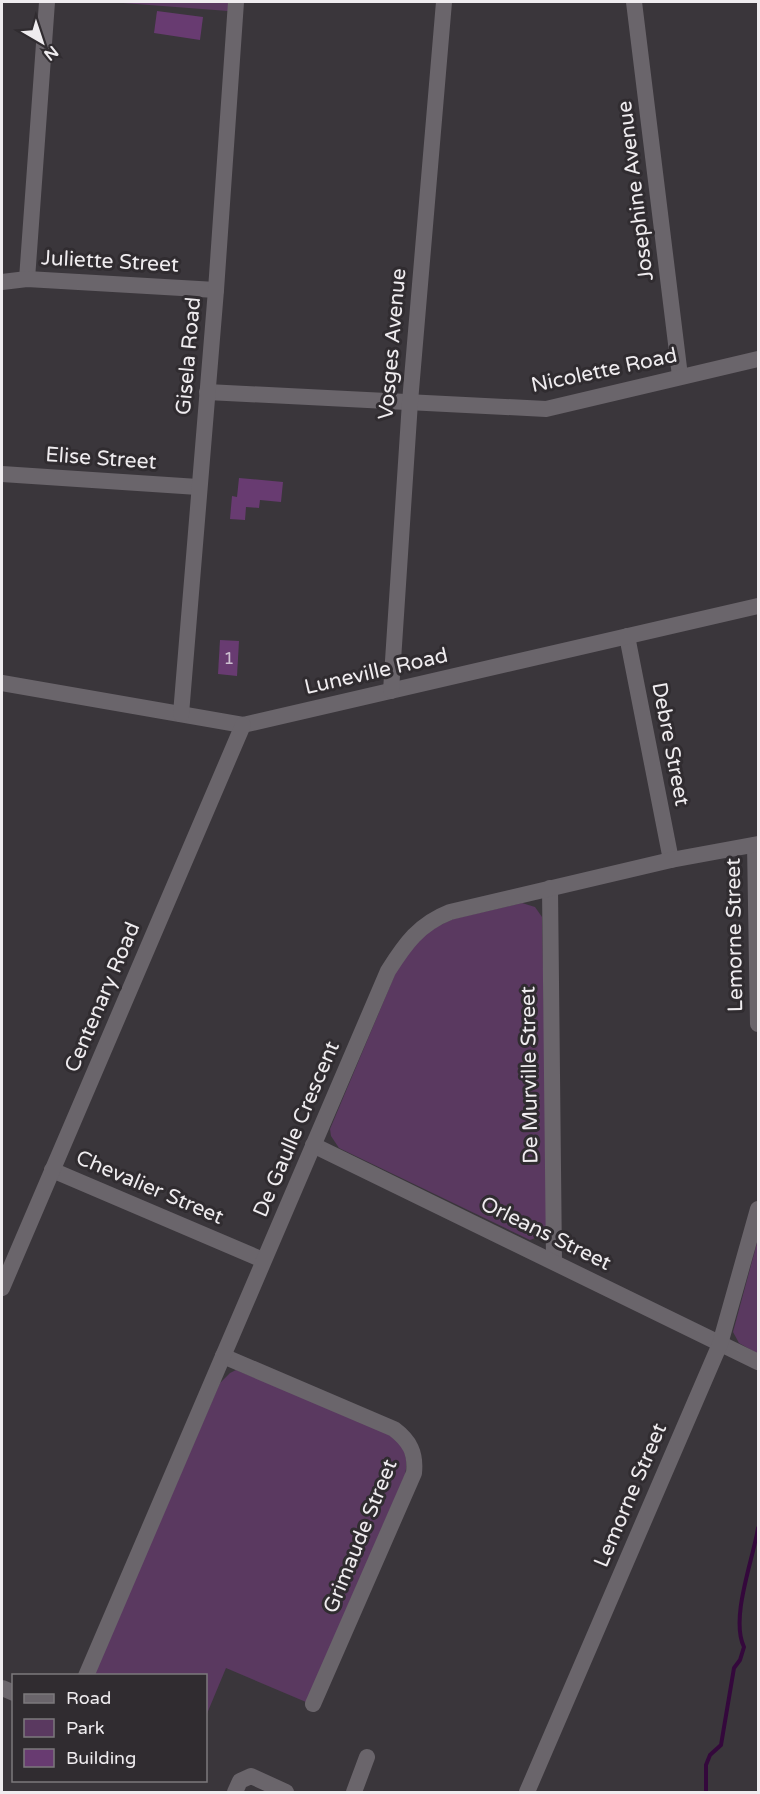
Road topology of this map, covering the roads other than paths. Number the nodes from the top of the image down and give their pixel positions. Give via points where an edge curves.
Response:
1 (47, 2) edge
2 (236, 2) edge
3 (444, 2) edge
4 (634, 2) edge
5 (27, 279) junction
6 (2, 282) edge
7 (216, 290) junction
8 (759, 359) edge
9 (680, 376) junction
10 (207, 392) junction
11 (410, 402) junction
12 (2, 474) edge
13 (198, 487) junction
14 (759, 606) edge
15 (627, 636) junction
16 (2, 683) edge
17 (391, 691) junction
18 (181, 714) junction
19 (243, 725) junction
20 (757, 845) edge
21 (671, 860) junction
22 (550, 888) junction
23 (759, 1024) edge
24 (313, 1145) junction
25 (52, 1170) junction
26 (759, 1209) edge
27 (263, 1260) junction
28 (554, 1261) junction
29 (2, 1287) edge
30 (720, 1344) junction
31 (223, 1356) junction
32 (759, 1362) edge
33 (87, 1674) edge
34 (313, 1704) dead end
35 (367, 1757) dead end
36 (234, 1792) edge
37 (286, 1792) edge
38 (354, 1792) edge
39 (526, 1792) edge

1 - 5 street
2 - 7 street, Gisela Road
3 - 11 street, Vosges Avenue
4 - 9 street, Josephine Avenue
5 - 6 street, Juliette Street
5 - 7 street, Juliette Street
7 - 10 street, Gisela Road
8 - 9 street, Nicolette Road
9 - 11 street, Nicolette Road via 546,409
10 - 11 street, Nicolette Road
10 - 13 street, Gisela Road
11 - 17 street, Vosges Avenue
12 - 13 street, Elise Street
13 - 18 street, Gisela Road
14 - 15 street, Luneville Road
15 - 17 street, Luneville Road
15 - 21 street, Debre Street
16 - 18 street, Luneville Road
17 - 19 street, Luneville Road
18 - 19 street, Luneville Road
19 - 25 street, Centenary Road
20 - 21 street, De Gaulle Crescent
20 - 23 street, Lemorne Street
21 - 22 street, De Gaulle Crescent
22 - 24 street, De Gaulle Crescent via 450,912 431,920 414,934 388,971
22 - 28 street, De Murville Street
24 - 27 street, De Gaulle Crescent
24 - 28 street, Orleans Street
25 - 27 street, Chevalier Street
25 - 29 street, Centenary Road
26 - 30 street, Lemorne Street
27 - 31 street, De Gaulle Crescent
28 - 30 street, Orleans Street
30 - 32 street, Orleans Street
30 - 39 street, Lemorne Street
31 - 33 street, De Gaulle Crescent
31 - 34 street, Grimaude Street via 394,1429 406,1438 416,1460 414,1473
35 - 38 street
36 - 37 street via 240,1781 251,1776

